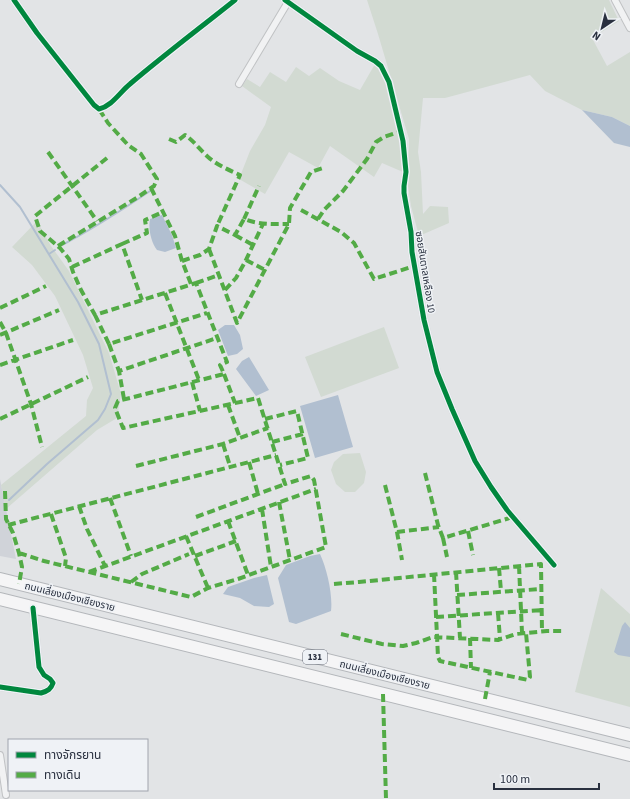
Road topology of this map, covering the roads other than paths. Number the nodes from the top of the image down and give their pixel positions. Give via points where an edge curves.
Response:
1 (14, 0) edge
2 (235, 0) edge
3 (615, 0) edge
4 (286, 1) edge
5 (630, 28) edge
6 (239, 84) dead end
7 (554, 565) dead end
8 (0, 579) edge
9 (0, 599) edge
10 (33, 608) junction
11 (0, 688) edge
12 (630, 735) edge
13 (0, 755) edge
14 (630, 755) edge
15 (6, 795) dead end

1 - 2 street via 37,33 99,109 104,108
3 - 5 street
4 - 6 street
4 - 7 street, ซอยสันตาลเหลือง 10 via 381,66 386,75 404,141 404,193 412,252 436,372 475,461 507,510
8 - 12 highway, ถนนเลี่ยงเมืองเชียงราย / 131
9 - 10 highway, ถนนเลี่ยงเมืองเชียงราย / 131
10 - 11 street via 39,667 53,683 51,689 41,693
10 - 14 highway, ถนนเลี่ยงเมืองเชียงราย / 131
13 - 15 street

